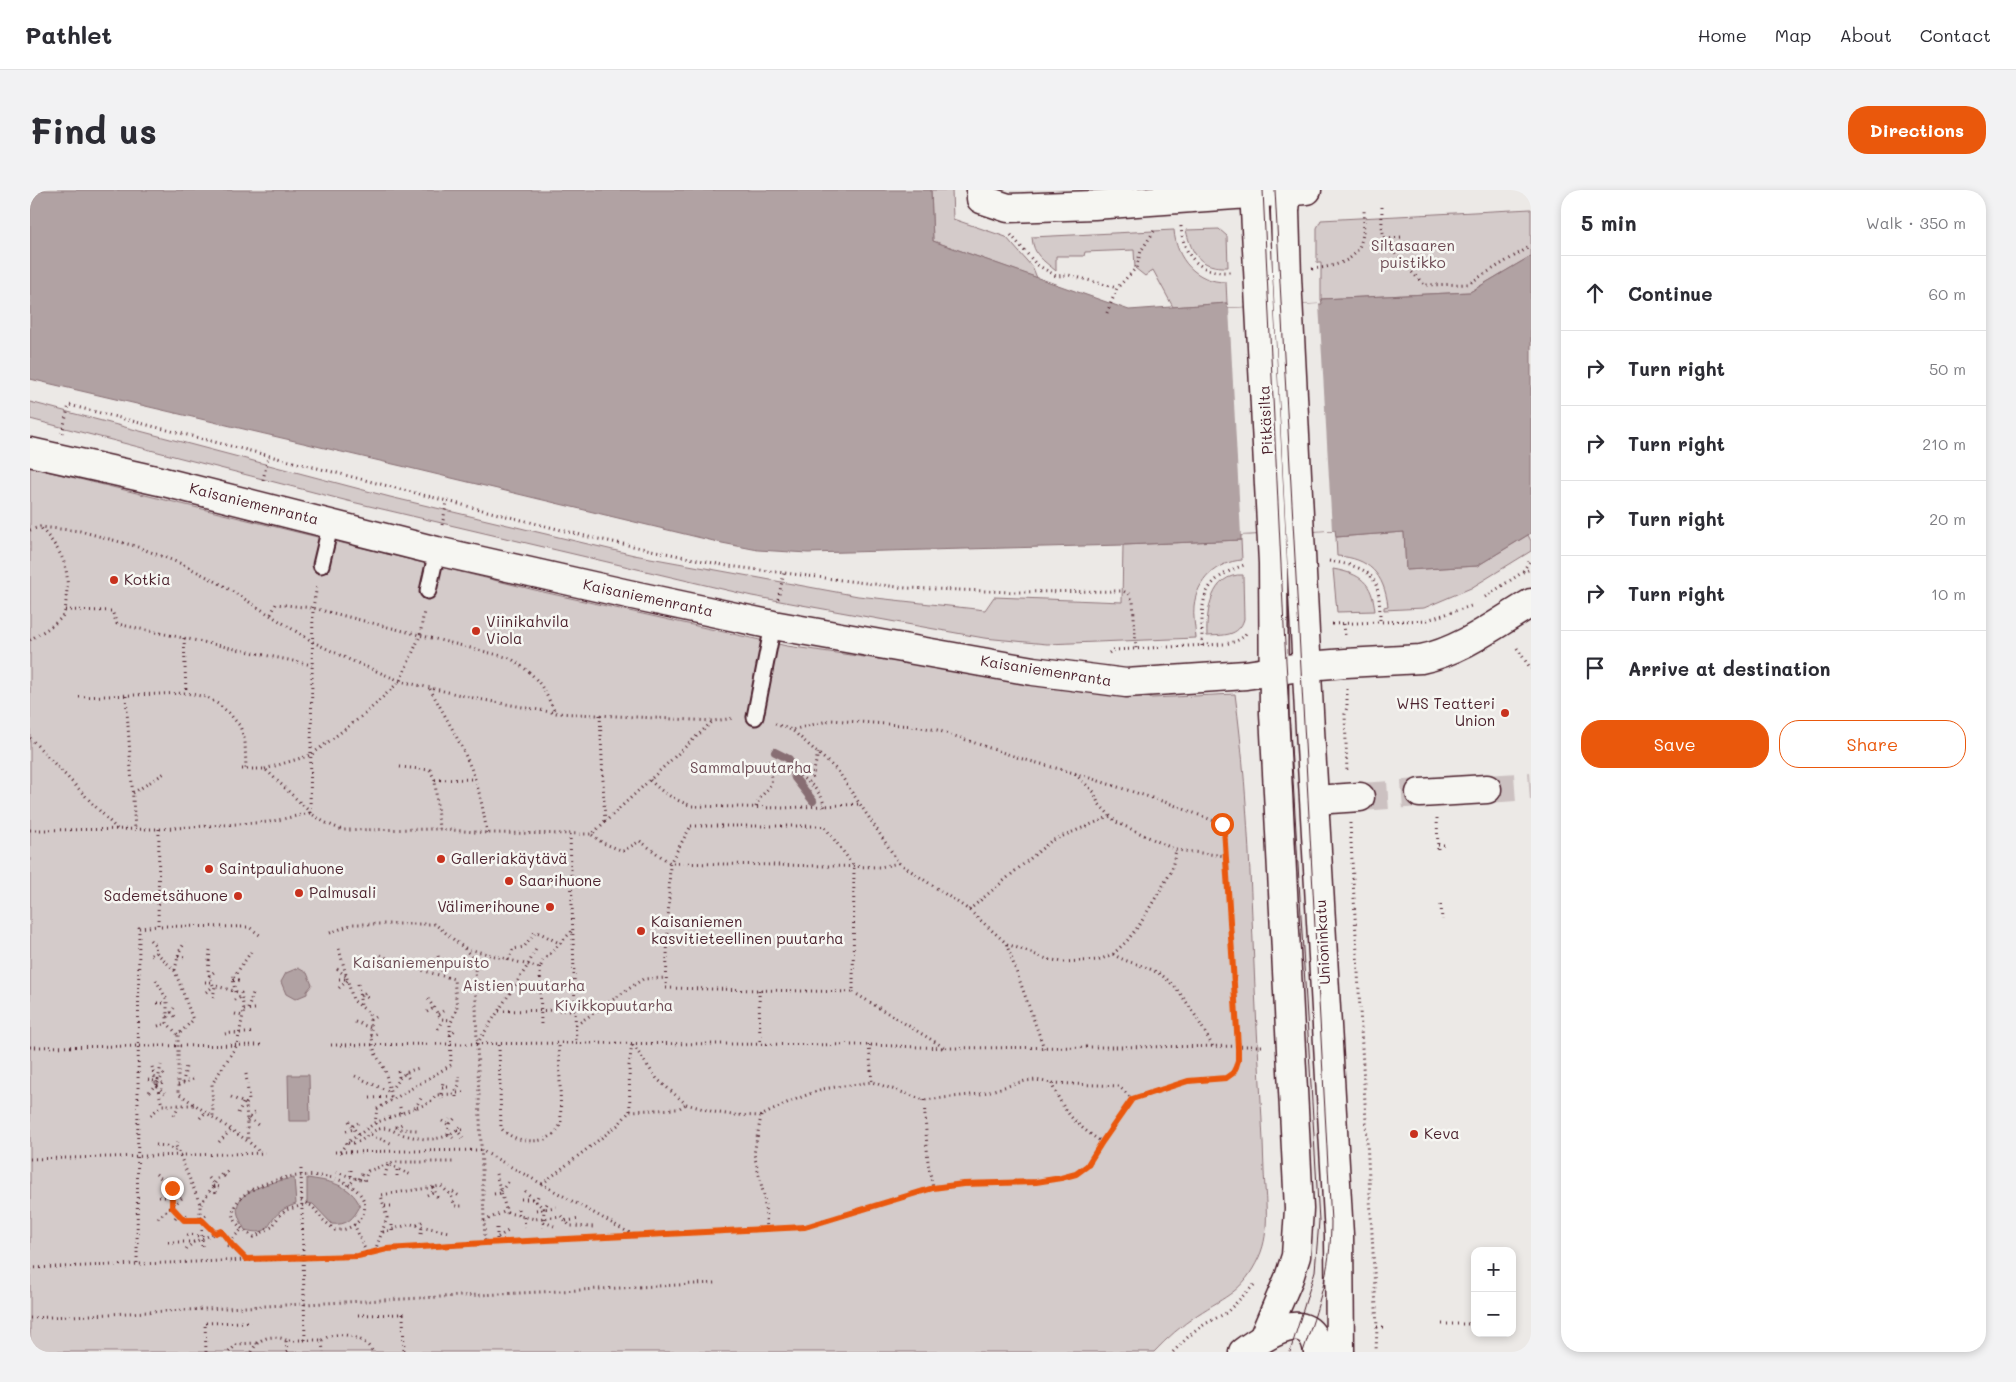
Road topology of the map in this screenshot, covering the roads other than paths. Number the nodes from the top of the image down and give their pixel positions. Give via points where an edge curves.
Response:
1 (981, 190) edge
2 (1293, 191) edge
3 (1255, 192) edge
4 (30, 452) edge
5 (331, 523) junction
6 (1301, 532) joint
7 (438, 541) junction
8 (321, 565) road end
9 (428, 591) road end
10 (1531, 603) edge
11 (775, 616) junction
12 (1308, 666) junction
13 (1274, 671) junction
14 (755, 716) road end
15 (1487, 789) tunnel mouth
16 (1354, 798) tunnel mouth
17 (1315, 800) junction
18 (1428, 803) tunnel mouth
19 (1253, 1344) edge
20 (1318, 1352) edge
21 (1340, 1352) edge

1 - 3 main road via 981,199 1008,208 1094,205
2 - 3 main road
2 - 6 main road, Pitkäsilta via 1286,228
3 - 13 main road, Pitkäsilta via 1272,534
4 - 5 main road, Kaisaniemenranta
5 - 7 main road, Kaisaniemenranta
5 - 8 lane
6 - 12 main road, Unioninkatu
7 - 9 lane
7 - 11 main road, Kaisaniemenranta
10 - 12 main road, Kaisaniemenranta via 1432,657
11 - 13 main road, Kaisaniemenranta via 1081,678 1126,683
11 - 14 lane
12 - 13 main road, Kaisaniemenranta
12 - 17 main road, Unioninkatu
13 - 19 main road via 1299,1209 1296,1256 1289,1278
15 - 18 main road
16 - 17 main road
17 - 21 main road, Unioninkatu via 1339,1235
19 - 20 main road via 1289,1327 1299,1327 1311,1332

